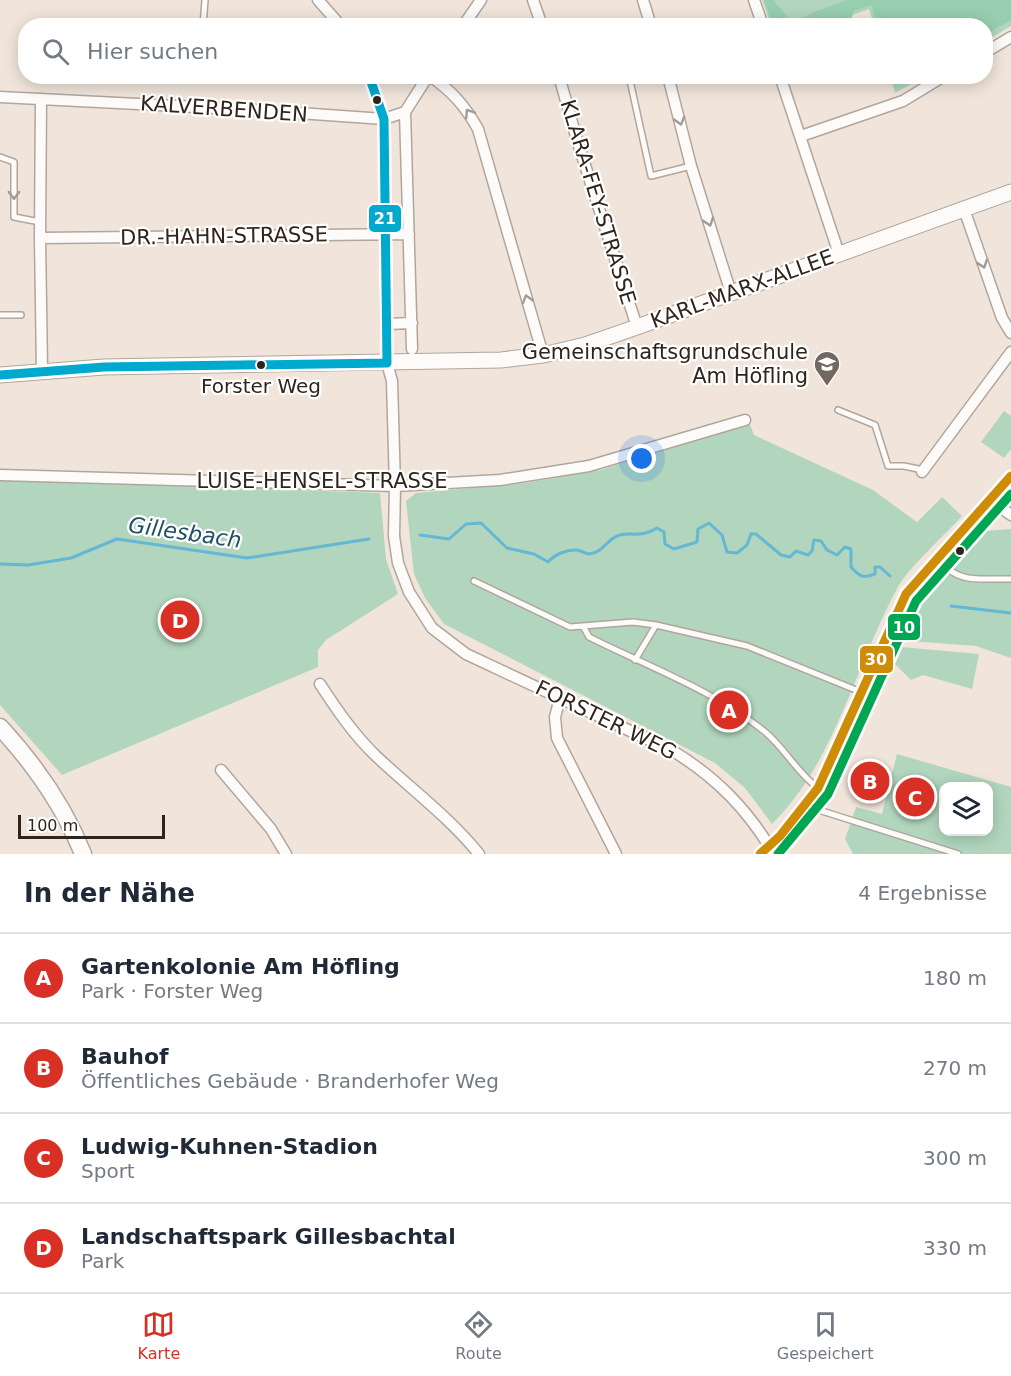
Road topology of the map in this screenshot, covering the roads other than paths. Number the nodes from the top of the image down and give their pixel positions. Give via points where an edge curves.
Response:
1 (205, 0) edge
2 (318, 0) edge
3 (481, 0) edge
4 (533, 0) edge
5 (643, 0) edge
6 (754, 0) edge
7 (204, 18) edge
8 (334, 18) edge
9 (469, 18) edge
10 (539, 18) edge
11 (649, 18) edge
12 (760, 18) edge
13 (1011, 38) edge
14 (993, 48) edge
15 (372, 84) edge
16 (424, 84) edge
17 (441, 84) edge
18 (561, 84) edge
19 (631, 84) edge
20 (670, 84) edge
21 (783, 84) edge
22 (931, 84) edge
23 (0, 97) edge
24 (41, 99) junction
25 (405, 112) junction
26 (384, 119) junction
27 (801, 136) junction
28 (0, 157) edge
29 (691, 166) junction
30 (1011, 192) edge
31 (964, 208) junction
32 (40, 222) junction
33 (385, 234) junction
34 (409, 234) junction
35 (40, 238) junction
36 (838, 254) junction
37 (731, 293) junction
38 (0, 315) edge
39 (21, 315) dead end
40 (412, 323) junction
41 (386, 324) junction
42 (637, 327) junction
43 (1011, 333) edge
44 (412, 349) dead end
45 (1011, 352) edge
46 (543, 355) junction
47 (387, 363) junction
48 (42, 370) junction
49 (0, 375) edge
50 (838, 410) dead end
51 (745, 420) dead end
52 (922, 471) joint
53 (0, 475) edge
54 (1011, 476) edge
55 (395, 486) junction
56 (990, 500) junction
57 (1011, 515) edge
58 (937, 560) junction
59 (1011, 579) edge
60 (474, 581) dead end
61 (656, 625) junction
62 (583, 626) junction
63 (635, 660) junction
64 (320, 684) dead end
65 (861, 692) junction
66 (560, 698) junction
67 (852, 714) junction
68 (864, 716) dead end
69 (0, 727) edge
70 (221, 770) dead end
71 (818, 789) junction
72 (806, 806) junction
73 (772, 850) edge
74 (83, 854) edge
75 (286, 854) edge
76 (479, 854) edge
77 (616, 854) edge
78 (759, 854) edge
79 (958, 854) edge

1 - 7 lane
2 - 8 street
3 - 9 street
4 - 10 street
5 - 11 street
6 - 12 street
13 - 14 street
15 - 26 street, FORSTER WEG
16 - 25 street
46 -> 17 street via 478,129 465,107
18 - 42 street, KLARA-FEY-STRASSE
19 - 29 lane via 651,176
20 -> 29 street
21 - 27 street
22 - 27 street via 903,101
23 - 24 street, KALVERBENDEN
24 - 26 street, KALVERBENDEN
24 - 32 street
25 - 26 street, KALVERBENDEN
25 - 34 street
26 - 33 street, FORSTER WEG
27 - 36 street
28 -> 32 lane via 14,162 14,217
29 -> 37 street
30 - 31 street, KARL-MARX-ALLEE
31 - 36 street, KARL-MARX-ALLEE
31 -> 43 street via 1002,318
32 - 35 street
33 - 34 street, DR.-HAHN-STRASSE
33 - 35 street, DR.-HAHN-STRASSE
33 - 41 street, FORSTER WEG
34 - 40 street
35 - 48 street
36 - 37 street, KARL-MARX-ALLEE
37 - 42 street, KARL-MARX-ALLEE
38 - 39 lane
40 - 41 street
40 - 44 street
41 - 47 street, FORSTER WEG
42 - 46 street, KARL-MARX-ALLEE
45 - 52 street
46 - 47 street, KARL-MARX-ALLEE
47 - 48 street, KARL-MARX-ALLEE
47 - 55 street, FORSTER WEG via 392,381
48 - 49 street, KARL-MARX-ALLEE
50 - 52 lane via 875,425 888,466
51 - 55 street, LUISE-HENSEL-STRASSE via 589,466 500,480
53 - 55 street, LUISE-HENSEL-STRASSE
54 - 56 street
55 - 66 street, FORSTER WEG via 398,562 409,592 432,628 466,654
56 - 57 street
56 - 58 street
58 - 59 lane via 961,578
58 - 65 street via 897,608
60 - 62 lane via 570,627
61 - 62 lane via 633,622
61 - 63 lane
61 - 65 lane via 747,646
62 - 63 lane via 589,637
63 - 71 lane via 737,711 766,733
64 - 76 street via 375,756 460,830
65 - 67 street
66 - 73 street, FORSTER WEG via 699,767 742,806
66 - 77 street via 555,717 557,738
67 - 68 lane
67 - 71 street
69 - 74 main road via 50,789
70 - 75 street
71 - 72 street
72 - 73 street
72 - 79 lane
73 - 78 street

